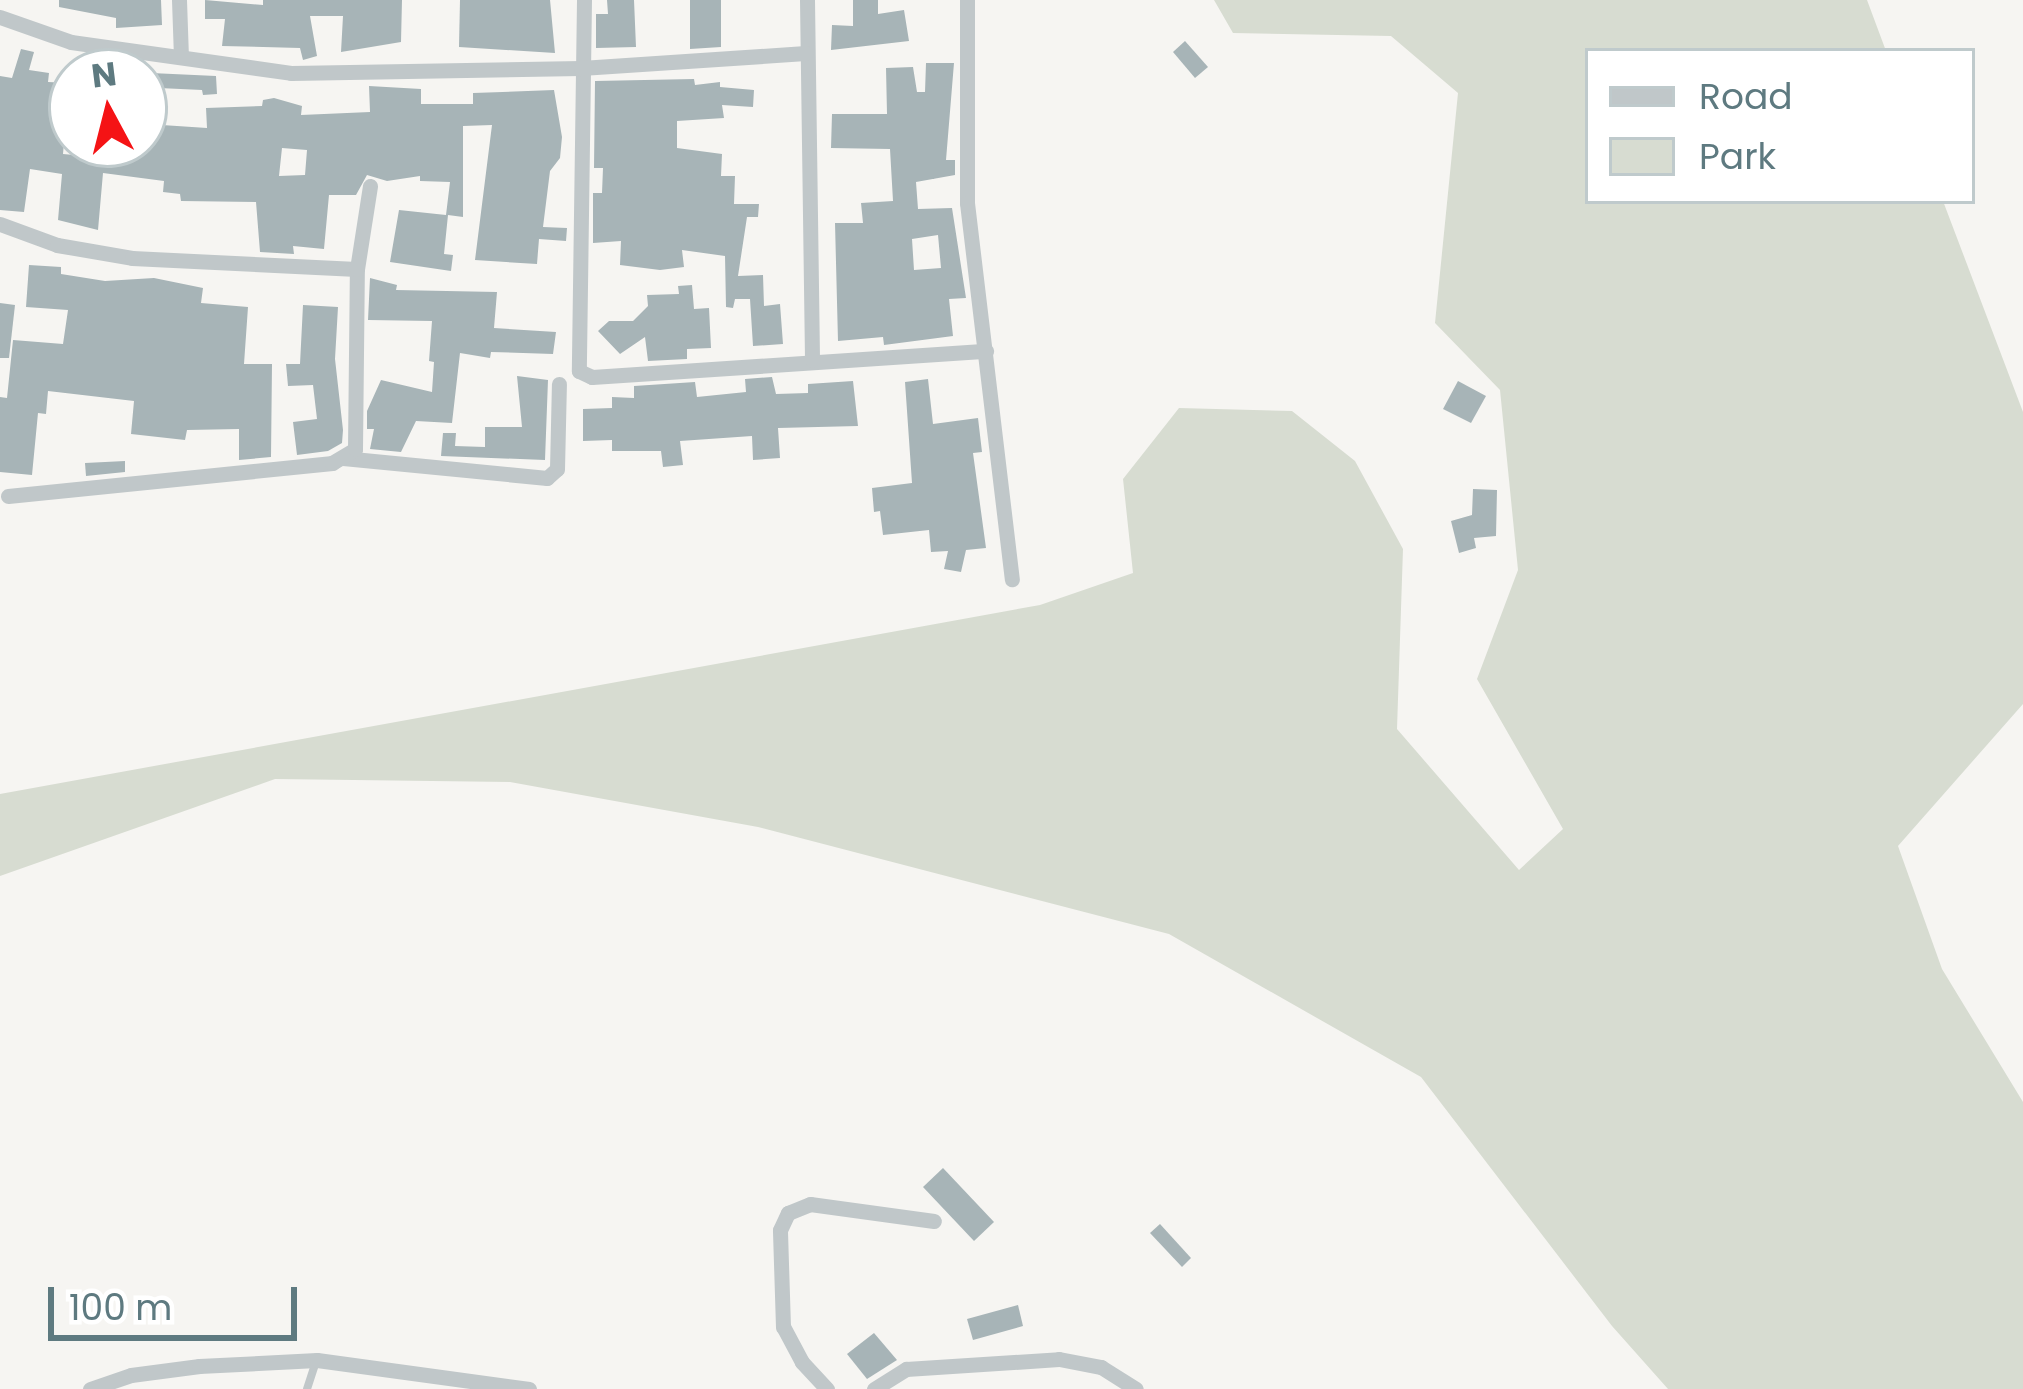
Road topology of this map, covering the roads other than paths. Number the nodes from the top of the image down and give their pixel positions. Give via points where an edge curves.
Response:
1 (179, 0) edge
2 (584, 0) edge
3 (807, 0) edge
4 (967, 0) edge
5 (0, 17) edge
6 (806, 53) junction
7 (181, 57) junction
8 (581, 68) junction
9 (370, 187) dead end
10 (0, 224) edge
11 (357, 269) junction
12 (986, 351) junction
13 (812, 360) junction
14 (559, 384) dead end
15 (343, 458) junction
16 (8, 496) dead end
17 (1012, 579) dead end
18 (934, 1221) dead end
19 (316, 1360) junction
20 (90, 1389) edge
21 (308, 1389) edge
22 (529, 1389) edge
23 (827, 1389) edge
24 (874, 1389) edge
25 (1136, 1389) edge

1 - 7 street
2 - 8 street
3 - 6 street
4 - 12 street via 968,203
5 - 7 street via 70,42
6 - 8 street
6 - 13 street
7 - 8 street via 291,73
8 - 13 street via 579,370 592,377
9 - 11 street
10 - 11 street via 57,245 132,258
11 - 15 street via 355,448
12 - 13 street
12 - 17 street
14 - 15 street via 557,470 547,478
15 - 16 street
18 - 23 street via 810,1204 788,1213 780,1230 783,1327
19 - 20 street via 199,1366
19 - 21 lane
19 - 22 street
24 - 25 street via 906,1369 1059,1359 1101,1367

